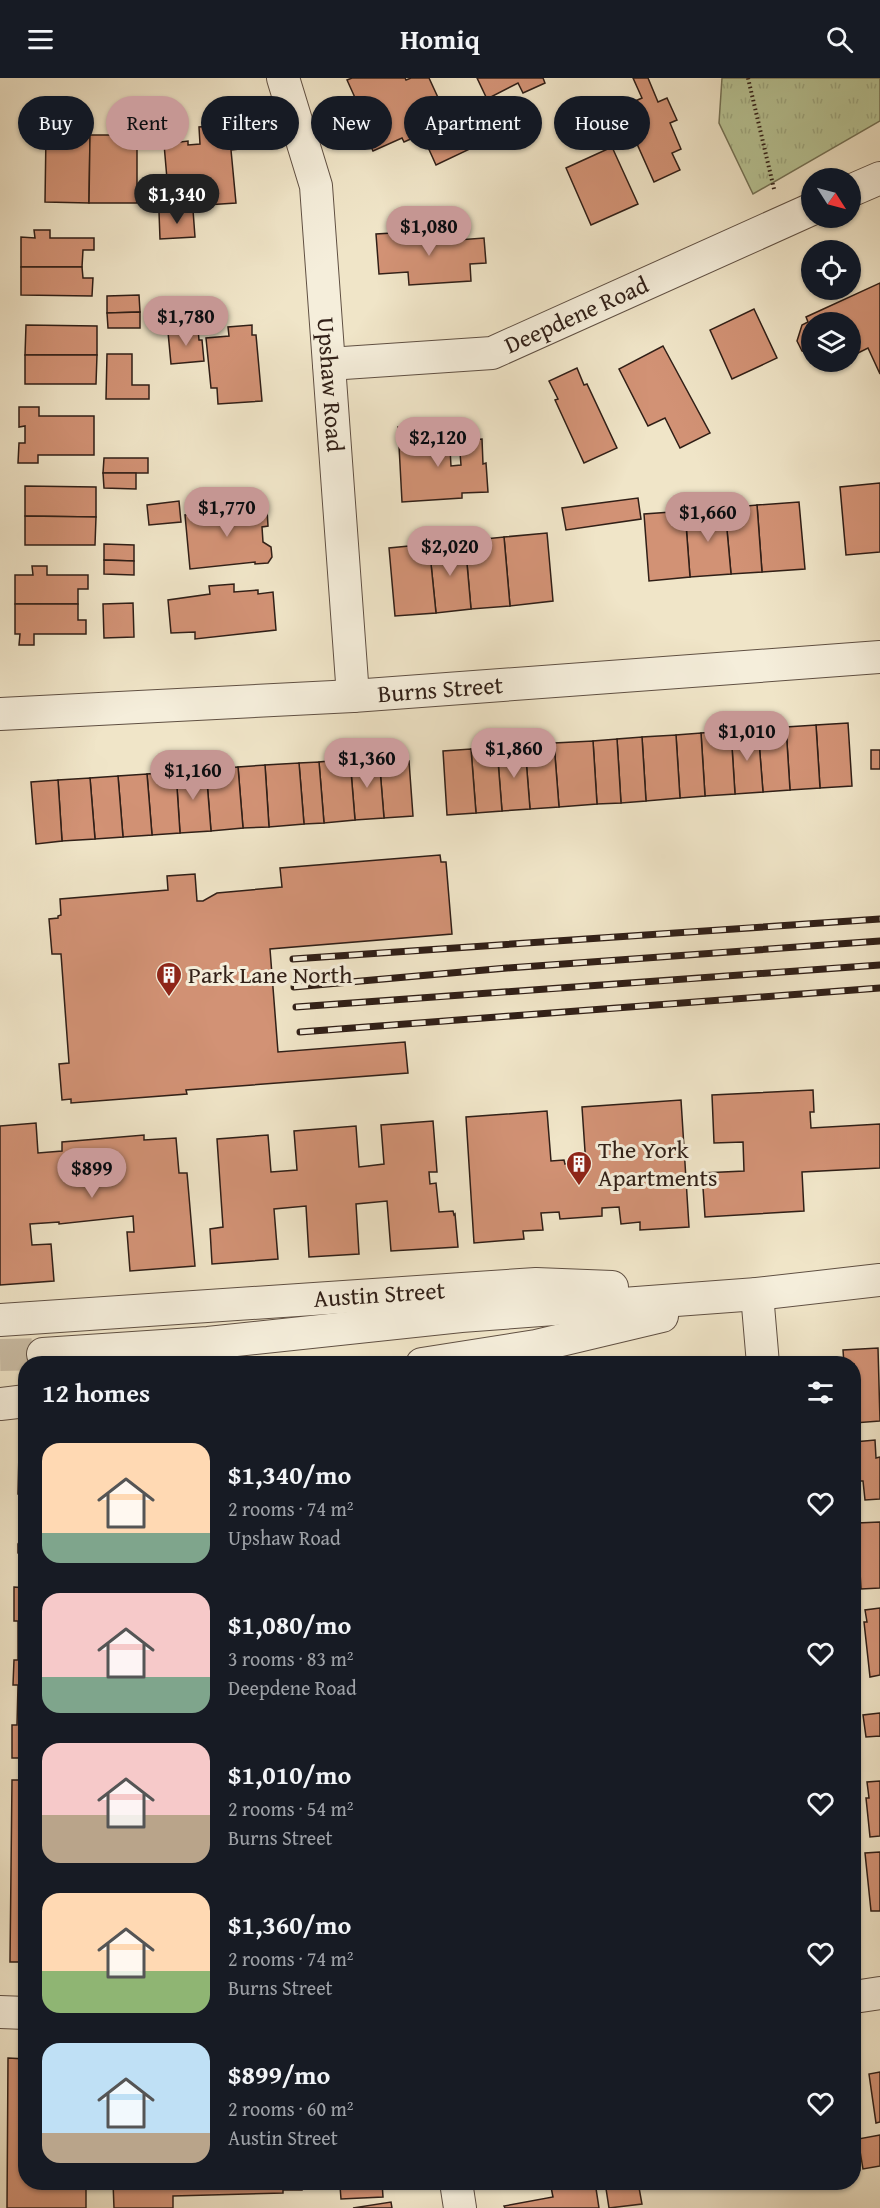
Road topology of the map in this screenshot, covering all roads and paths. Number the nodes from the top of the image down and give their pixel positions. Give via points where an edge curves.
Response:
1 (282, 78) edge
2 (748, 78) edge
3 (880, 178) edge
4 (861, 186) edge
5 (774, 189) dead end
6 (801, 213) edge
7 (329, 364) junction
8 (880, 657) edge
9 (353, 696) junction
10 (0, 714) edge
11 (880, 1280) edge
12 (756, 1294) junction
13 (0, 1320) edge
14 (43, 1354) tunnel mouth
15 (473, 1356) edge
16 (762, 1356) edge
17 (18, 1402) edge
18 (0, 1404) edge
19 (880, 1993) edge
20 (861, 1996) edge
21 (0, 2012) edge
22 (18, 2013) edge
23 (457, 2190) edge
24 (460, 2208) edge

1 - 7 street, Upshaw Road via 316,186
2 - 5 path
3 - 4 street
6 - 7 street, Deepdene Road via 492,353
7 - 9 street, Upshaw Road
8 - 9 street, Burns Street
9 - 10 street, Burns Street
11 - 12 street, Austin Street
12 - 13 street, Austin Street via 536,1284
12 - 14 street, Austin Street
12 - 15 street, Austin Street via 536,1346
12 - 16 street
17 - 18 street
19 - 20 street
21 - 22 street
23 - 24 street

